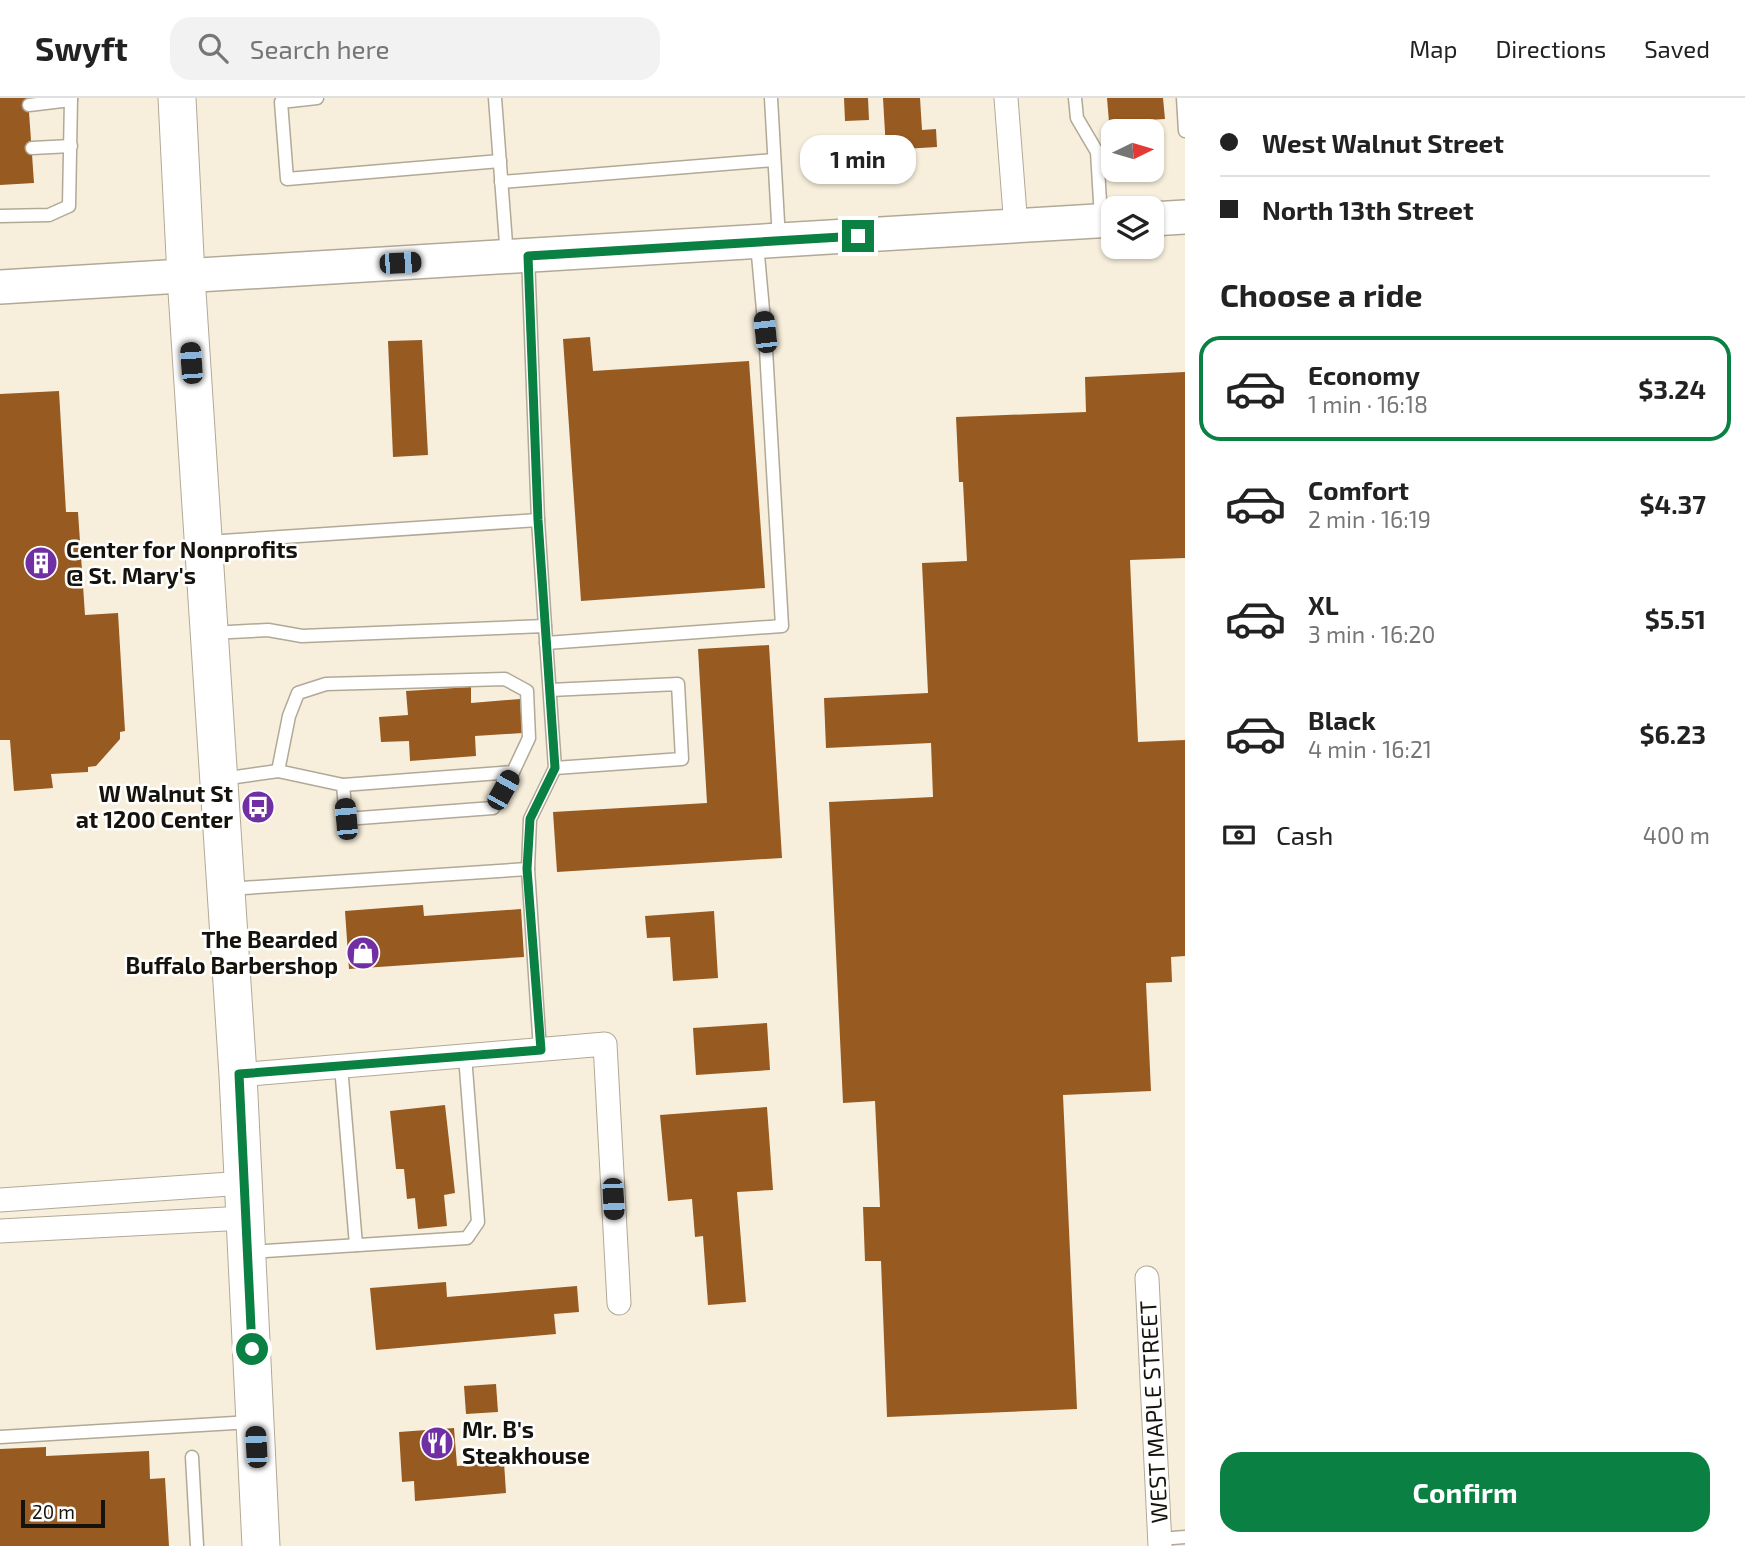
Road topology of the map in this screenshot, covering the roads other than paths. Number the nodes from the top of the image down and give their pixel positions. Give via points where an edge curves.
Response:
1 (177, 98) edge
2 (317, 98) edge
3 (495, 98) edge
4 (771, 98) edge
5 (1006, 98) edge
6 (1075, 98) edge
7 (1183, 98) edge
8 (71, 99) edge
9 (29, 105) dead end
10 (1185, 131) edge
11 (71, 146) junction
12 (32, 148) dead end
13 (774, 160) junction
14 (500, 161) junction
15 (501, 182) junction
16 (1103, 196) edge
17 (0, 216) edge
18 (1185, 217) edge
19 (1164, 218) edge
20 (1101, 221) edge
21 (1016, 227) junction
22 (768, 242) junction
23 (518, 256) junction
24 (186, 276) junction
25 (0, 287) edge
26 (538, 520) junction
27 (203, 542) junction
28 (545, 626) junction
29 (209, 633) junction
30 (546, 643) junction
31 (550, 691) junction
32 (555, 768) junction
33 (278, 771) junction
34 (513, 772) junction
35 (218, 779) junction
36 (343, 785) junction
37 (527, 869) junction
38 (226, 889) junction
39 (541, 1050) junction
40 (465, 1056) junction
41 (341, 1066) junction
42 (239, 1074) junction
43 (0, 1200) edge
44 (246, 1218) junction
45 (0, 1231) edge
46 (356, 1245) junction
47 (1147, 1278) dead end
48 (619, 1303) dead end
49 (255, 1422) junction
50 (0, 1437) edge
51 (192, 1457) dead end
52 (1185, 1537) edge
53 (1160, 1542) edge
54 (197, 1546) edge
55 (261, 1546) edge

1 - 24 main road
2 - 14 lane via 281,102 288,179
3 - 14 lane
4 - 13 lane
5 - 21 street
6 - 16 lane via 1077,118 1097,152
7 - 10 lane
8 - 9 lane
8 - 11 lane
11 - 12 lane
11 - 17 lane via 69,206 49,215
13 - 15 lane
13 - 22 lane
14 - 15 lane
15 - 23 lane
18 - 19 main road
20 - 21 main road
21 - 22 main road
22 - 23 main road
22 - 30 lane via 765,332 782,626
23 - 24 main road
23 - 26 lane
24 - 25 main road
24 - 27 main road
26 - 27 lane
26 - 28 lane
27 - 29 main road
28 - 29 lane via 302,636 268,630
28 - 30 lane
29 - 35 main road
30 - 31 lane
31 - 32 lane
31 - 32 lane via 678,684 682,759
32 - 37 lane via 530,819
33 - 34 lane via 298,693 326,684 505,679 527,691 529,738
33 - 35 lane
33 - 36 lane
34 - 36 lane
34 - 36 lane via 493,808 346,819
35 - 38 main road
37 - 38 lane
37 - 39 lane
38 - 42 main road
39 - 40 street
39 - 48 street via 605,1044
40 - 41 street
40 - 46 lane via 478,1222 467,1238
41 - 42 street
41 - 46 lane
42 - 44 main road
43 - 44 street
44 - 45 street
44 - 46 lane
44 - 49 main road
47 - 53 street, WEST MAPLE STREET
49 - 50 lane
49 - 55 main road
51 - 54 lane
52 - 53 lane

